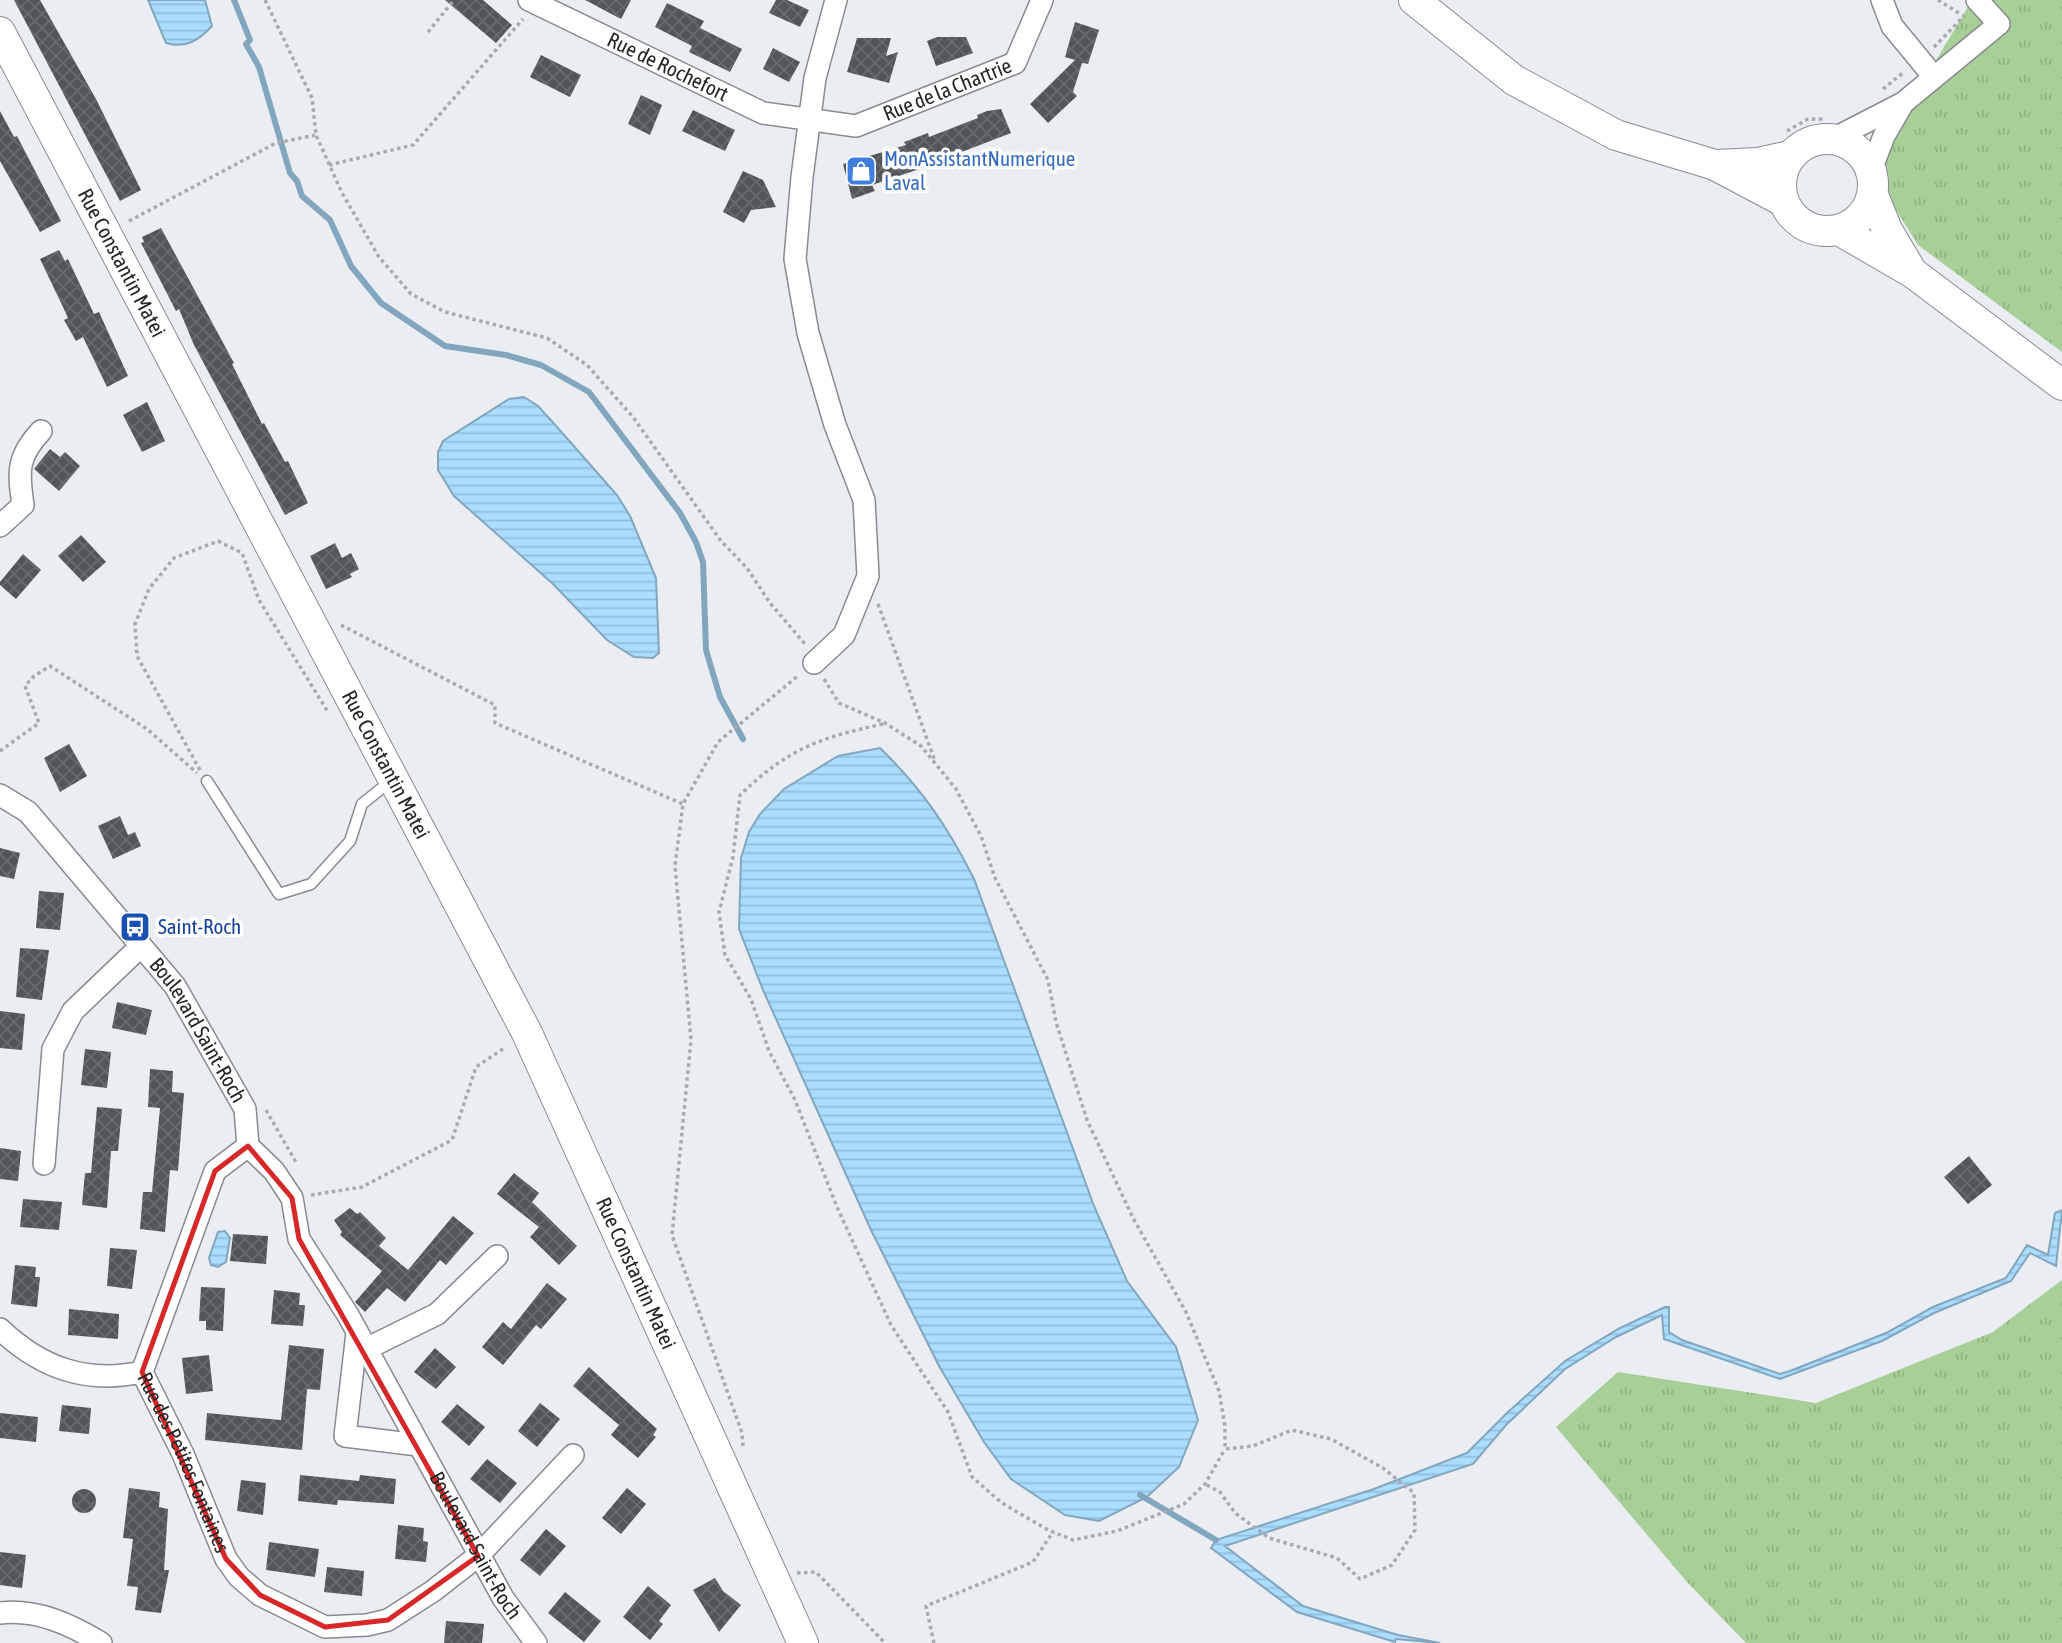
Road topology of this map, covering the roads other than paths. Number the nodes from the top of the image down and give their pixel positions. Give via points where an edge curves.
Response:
1 (836, 0) edge
2 (1042, 0) edge
3 (1414, 0) edge
4 (1882, 0) edge
5 (533, 2) edge
6 (1970, 8) edge
7 (0, 32) edge
8 (1934, 77) junction
9 (1903, 103) junction
10 (811, 120) junction
11 (1831, 129) junction
12 (1784, 147) junction
13 (1714, 165) junction
14 (1872, 183) junction
15 (1783, 201) junction
16 (1839, 230) junction
17 (1913, 273) junction
18 (2062, 385) edge
19 (41, 431) dead end
20 (0, 526) edge
21 (814, 663) road end
22 (394, 778) junction
23 (207, 781) road end
24 (0, 795) edge
25 (141, 946) junction
26 (248, 1146) junction
27 (44, 1164) dead end
28 (496, 1256) dead end
29 (0, 1329) edge
30 (362, 1341) junction
31 (142, 1372) junction
32 (418, 1445) junction
33 (573, 1455) dead end
34 (478, 1556) junction
35 (0, 1613) edge
36 (325, 1635) edge
37 (530, 1641) edge
38 (101, 1643) edge
39 (803, 1643) edge

1 - 10 street via 815,78
2 - 10 street, Rue de la Chartrie via 1015,63 856,126
3 - 13 street via 1514,80 1616,135
4 - 8 street via 1892,26
5 - 10 street, Rue de Rochefort via 763,113
6 - 8 street via 1999,24
7 - 22 street, Rue Constantin Matei
8 - 9 street
9 - 11 street
9 - 14 street via 1884,136
10 - 21 street via 795,259 807,333 864,500 868,576 844,635
11 - 12 street via 1810,142
11 - 14 street via 1852,146
12 - 13 street via 1758,163
12 - 15 street
13 - 15 street
14 - 16 street via 1861,218
14 - 17 street via 1887,230
15 - 16 street via 1799,223 1812,229
16 - 17 street
17 - 18 street
19 - 20 street via 25,449 20,463 23,505
22 - 23 lane via 362,804 350,841 311,884 279,894
22 - 39 street, Rue Constantin Matei via 527,1033
24 - 25 street, Boulevard Saint-Roch via 27,812
25 - 26 street, Boulevard Saint-Roch via 174,986 245,1109
25 - 27 street via 73,1011 53,1049
26 - 30 street, Boulevard Saint-Roch via 274,1171 292,1198 299,1239
26 - 31 street, Rue des Petites Fontaines via 215,1171
28 - 30 street via 437,1314
29 - 31 street via 32,1356 78,1374 111,1379
30 - 32 street, Boulevard Saint-Roch
30 - 32 street via 345,1436
31 - 36 street, Rue des Petites Fontaines via 183,1454 226,1559 260,1595
32 - 34 street, Boulevard Saint-Roch
33 - 34 street, Rue des Petites Fontaines
34 - 36 street, Rue des Petites Fontaines via 388,1620
34 - 37 street, Boulevard Saint-Roch
35 - 38 street via 41,1615 76,1627

